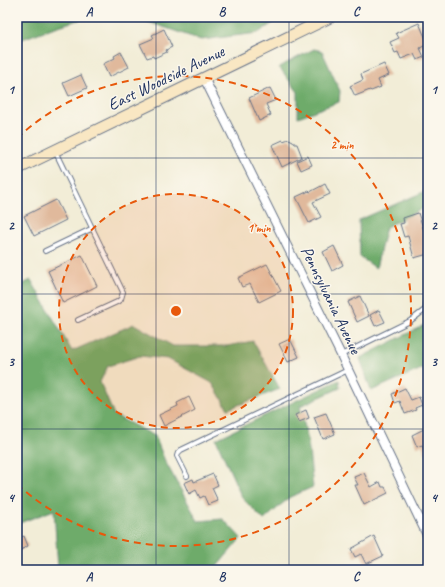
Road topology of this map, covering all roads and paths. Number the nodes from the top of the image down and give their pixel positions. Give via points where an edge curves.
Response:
1 (330, 17) edge
2 (307, 22) edge
3 (204, 78) junction
4 (55, 150) junction
5 (17, 169) edge
6 (93, 228) junction
7 (45, 251) dead end
8 (426, 304) dead end
9 (78, 320) dead end
10 (341, 355) junction
11 (348, 370) junction
12 (187, 476) dead end
13 (428, 537) edge

1 - 2 main road, East Woodside Avenue
2 - 3 main road, East Woodside Avenue
3 - 4 main road, East Woodside Avenue
3 - 10 street, Pennsylvania Avenue
4 - 5 main road, East Woodside Avenue
4 - 6 lane
6 - 7 lane
6 - 9 lane via 123,292 117,302
8 - 10 lane via 426,309 410,321
10 - 11 street, Pennsylvania Avenue
11 - 12 lane via 181,450 177,456
11 - 13 street, Pennsylvania Avenue

